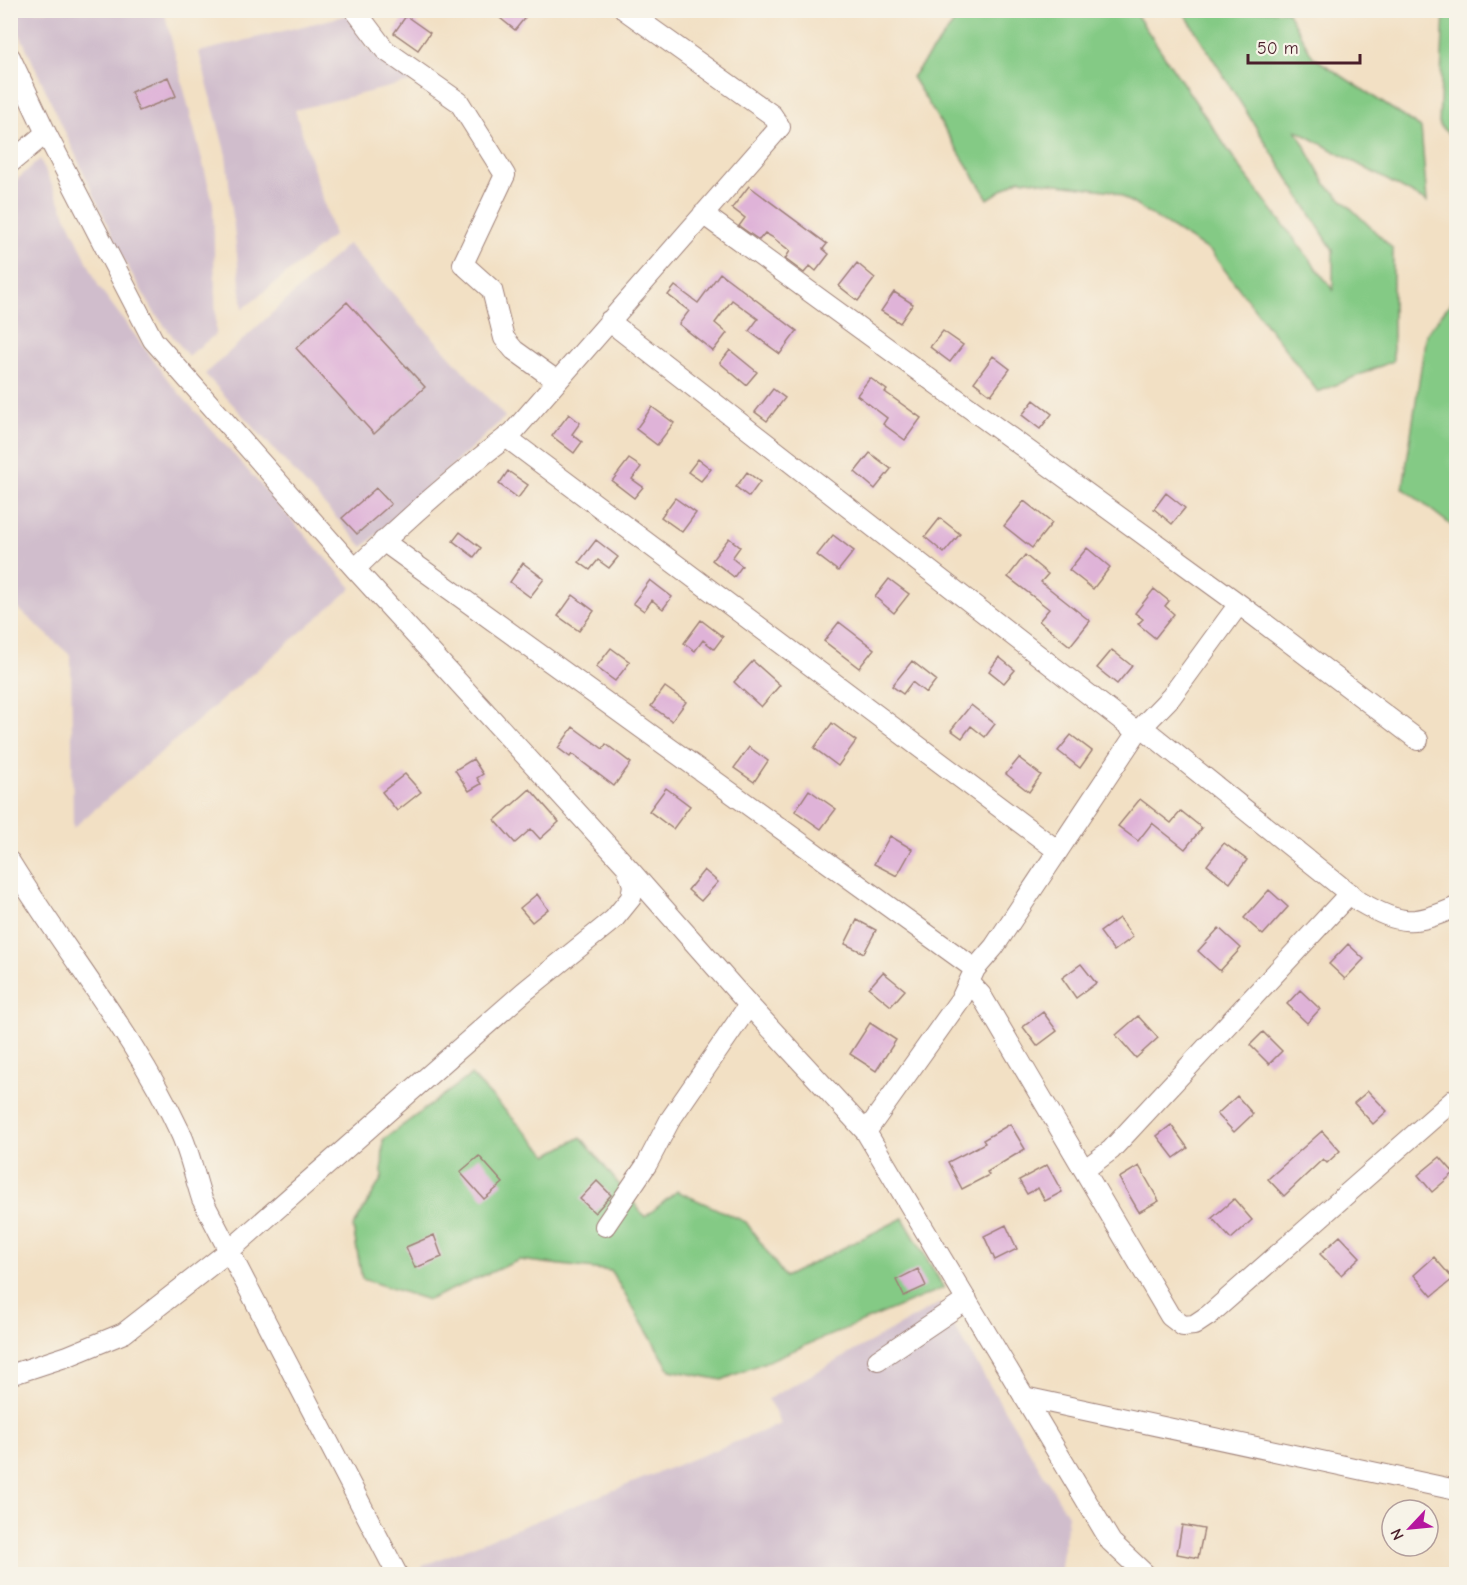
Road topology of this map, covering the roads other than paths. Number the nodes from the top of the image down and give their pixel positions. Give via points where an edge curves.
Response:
1 (355, 10) edge
2 (625, 10) edge
3 (10, 57) edge
4 (46, 133) junction
5 (10, 163) edge
6 (703, 214) junction
7 (609, 321) junction
8 (557, 381) junction
9 (506, 437) junction
10 (383, 541) junction
11 (356, 569) junction
12 (1239, 604) junction
13 (1139, 730) junction
14 (1418, 740) dead end
15 (1058, 851) junction
16 (10, 862) edge
17 (627, 867) junction
18 (1350, 893) junction
19 (1456, 907) edge
20 (972, 976) junction
21 (749, 1005) junction
22 (1456, 1098) edge
23 (866, 1132) junction
24 (1084, 1170) junction
25 (605, 1227) dead end
26 (229, 1251) junction
27 (967, 1300) junction
28 (878, 1360) dead end
29 (10, 1375) edge
30 (1024, 1397) junction
31 (1456, 1490) edge
32 (398, 1575) edge
33 (1145, 1575) edge

1 - 8 street via 385,50 459,102 505,174 463,264 492,290 504,338 514,351
2 - 6 street via 772,115 780,127
3 - 4 street
4 - 5 street
4 - 11 street via 153,340
6 - 7 street
6 - 12 street
7 - 8 street
7 - 13 street
8 - 9 street
9 - 10 street
9 - 15 street
10 - 11 street
10 - 20 street
11 - 17 street
12 - 13 street via 1172,697
12 - 14 street
13 - 15 street
13 - 18 street
15 - 20 street
16 - 26 street via 137,1053 182,1135 202,1199
17 - 21 street
17 - 26 street via 633,885 631,898 614,919 525,991
18 - 19 street via 1393,919 1431,918
18 - 24 street via 1111,1150
20 - 23 street via 962,997
20 - 24 street
21 - 23 street
21 - 25 street via 670,1120 647,1164
22 - 24 street via 1194,1325 1183,1326 1170,1316
23 - 27 street
26 - 29 street via 124,1333
26 - 32 street
27 - 28 street
27 - 30 street
30 - 31 street
30 - 33 street via 1111,1542

